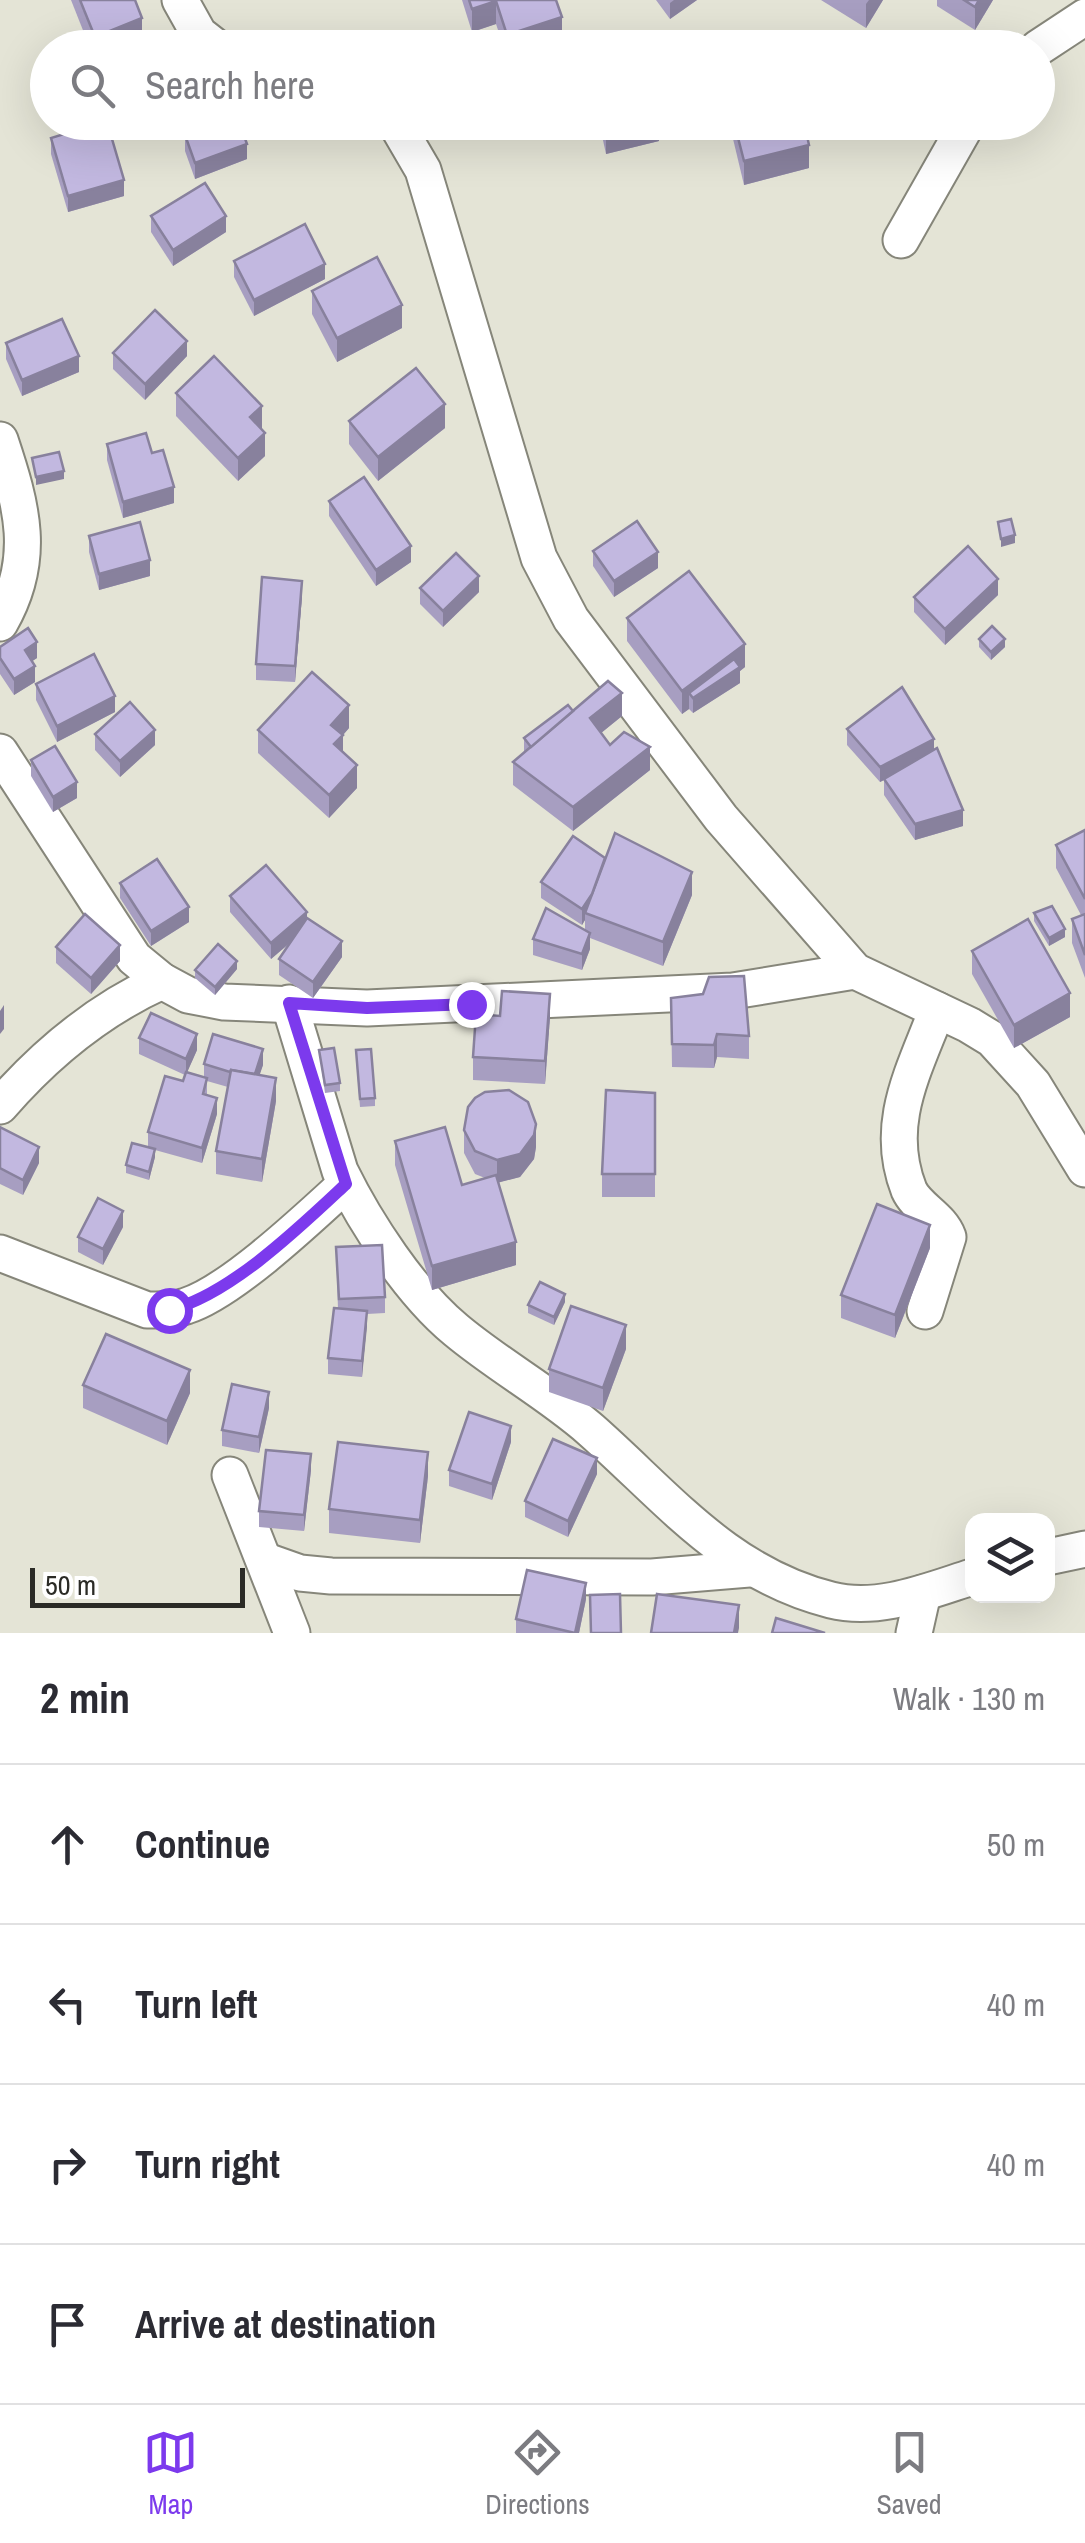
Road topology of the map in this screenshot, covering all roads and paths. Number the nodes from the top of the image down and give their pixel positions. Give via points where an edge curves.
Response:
1 (180, 0) edge
2 (1085, 17) edge
3 (197, 30) edge
4 (1055, 37) edge
5 (406, 140) edge
6 (958, 140) edge
7 (900, 240) dead end
8 (0, 440) edge
9 (0, 623) edge
10 (0, 752) edge
11 (855, 971) junction
12 (162, 981) junction
13 (289, 1003) junction
14 (937, 1010) junction
15 (0, 1106) edge
16 (1085, 1169) edge
17 (346, 1184) junction
18 (0, 1253) edge
19 (925, 1311) dead end
20 (230, 1474) dead end
21 (1085, 1549) edge
22 (1055, 1556) edge
23 (266, 1561) junction
24 (750, 1569) junction
25 (965, 1579) edge
26 (923, 1593) junction
27 (292, 1633) edge
28 (914, 1633) edge

1 - 3 street
2 - 4 street
5 - 11 street via 423,170 540,558 571,619 721,818
6 - 7 street
8 - 9 street via 24,542 22,577
10 - 12 street via 134,958
11 - 13 street via 733,991 367,1008
11 - 14 street
12 - 13 street via 224,1002
12 - 15 street via 84,1026
13 - 17 street
14 - 16 street via 1002,1050 1033,1084
14 - 19 street via 901,1102 898,1128 910,1194 948,1237
17 - 18 street via 220,1289 190,1306 148,1310
17 - 24 street via 414,1286 456,1330 590,1429
20 - 23 street
21 - 22 street
23 - 24 street via 332,1576 652,1577
23 - 27 street
24 - 26 street via 834,1601 875,1603
25 - 26 street
26 - 28 street

